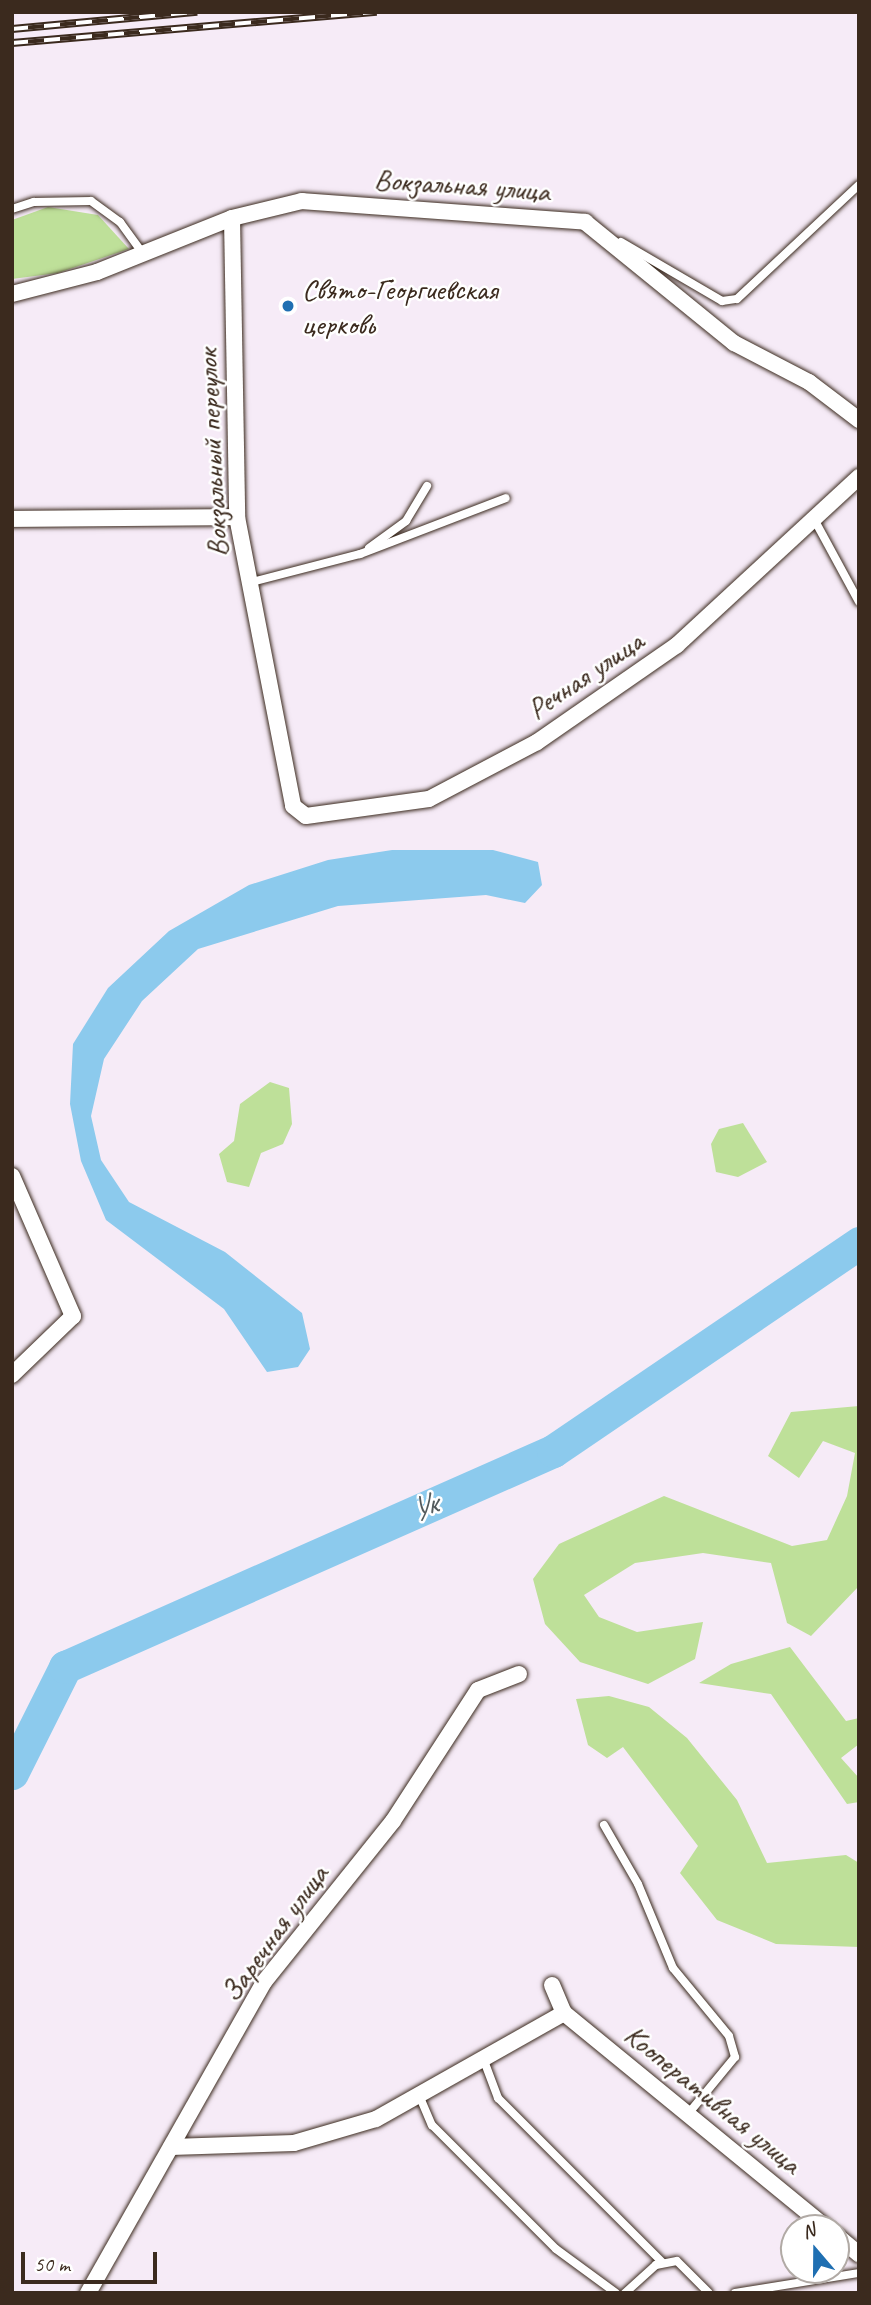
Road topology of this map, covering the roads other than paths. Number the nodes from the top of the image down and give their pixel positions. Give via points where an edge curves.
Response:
1 (859, 185) edge
2 (12, 209) edge
3 (232, 218) junction
4 (585, 222) junction
5 (141, 251) junction
6 (12, 294) edge
7 (859, 420) edge
8 (859, 477) edge
9 (427, 486) dead end
10 (506, 498) dead end
11 (237, 517) junction
12 (12, 519) edge
13 (814, 519) junction
14 (360, 554) junction
15 (248, 583) junction
16 (859, 602) edge
17 (293, 806) joint
18 (12, 1176) edge
19 (12, 1375) edge
20 (519, 1674) dead end
21 (604, 1825) dead end
22 (552, 1985) dead end
23 (564, 2012) junction
24 (483, 2058) junction
25 (419, 2095) junction
26 (688, 2114) junction
27 (171, 2147) junction
28 (810, 2214) edge
29 (663, 2263) junction
30 (859, 2273) edge
31 (88, 2293) edge
32 (616, 2293) edge
33 (625, 2293) edge
34 (709, 2293) edge
35 (735, 2293) edge

1 - 4 lane via 737,299 722,301
2 - 5 lane via 34,202 92,201 120,222
3 - 4 street, Вокзальная улица via 302,201
3 - 5 street, Вокзальная улица
3 - 11 street, Вокзальный переулок
4 - 7 street, Вокзальная улица via 734,343 808,382
5 - 6 street, Вокзальная улица via 97,272
8 - 13 street, Речная улица
9 - 14 lane via 406,521
10 - 14 lane
11 - 12 street
11 - 15 street, Вокзальный переулок
13 - 16 lane
13 - 17 street, Речная улица via 677,645 537,743 429,799 318,817
14 - 15 lane
15 - 17 street, Вокзальный переулок
18 - 19 street via 73,1316
20 - 27 street, Заречная улица via 478,1690 393,1821 264,1983
21 - 26 lane via 638,1884 673,1968 729,2036 735,2057
22 - 23 street, Кооперативная улица
23 - 24 street
23 - 26 street, Кооперативная улица
24 - 25 street
24 - 29 lane via 498,2098
25 - 27 street via 376,2119 294,2143
25 - 32 lane via 442,2135 556,2249
26 - 28 street, Кооперативная улица
27 - 31 street, Заречная улица
29 - 33 lane
29 - 34 lane via 677,2261
30 - 35 lane

